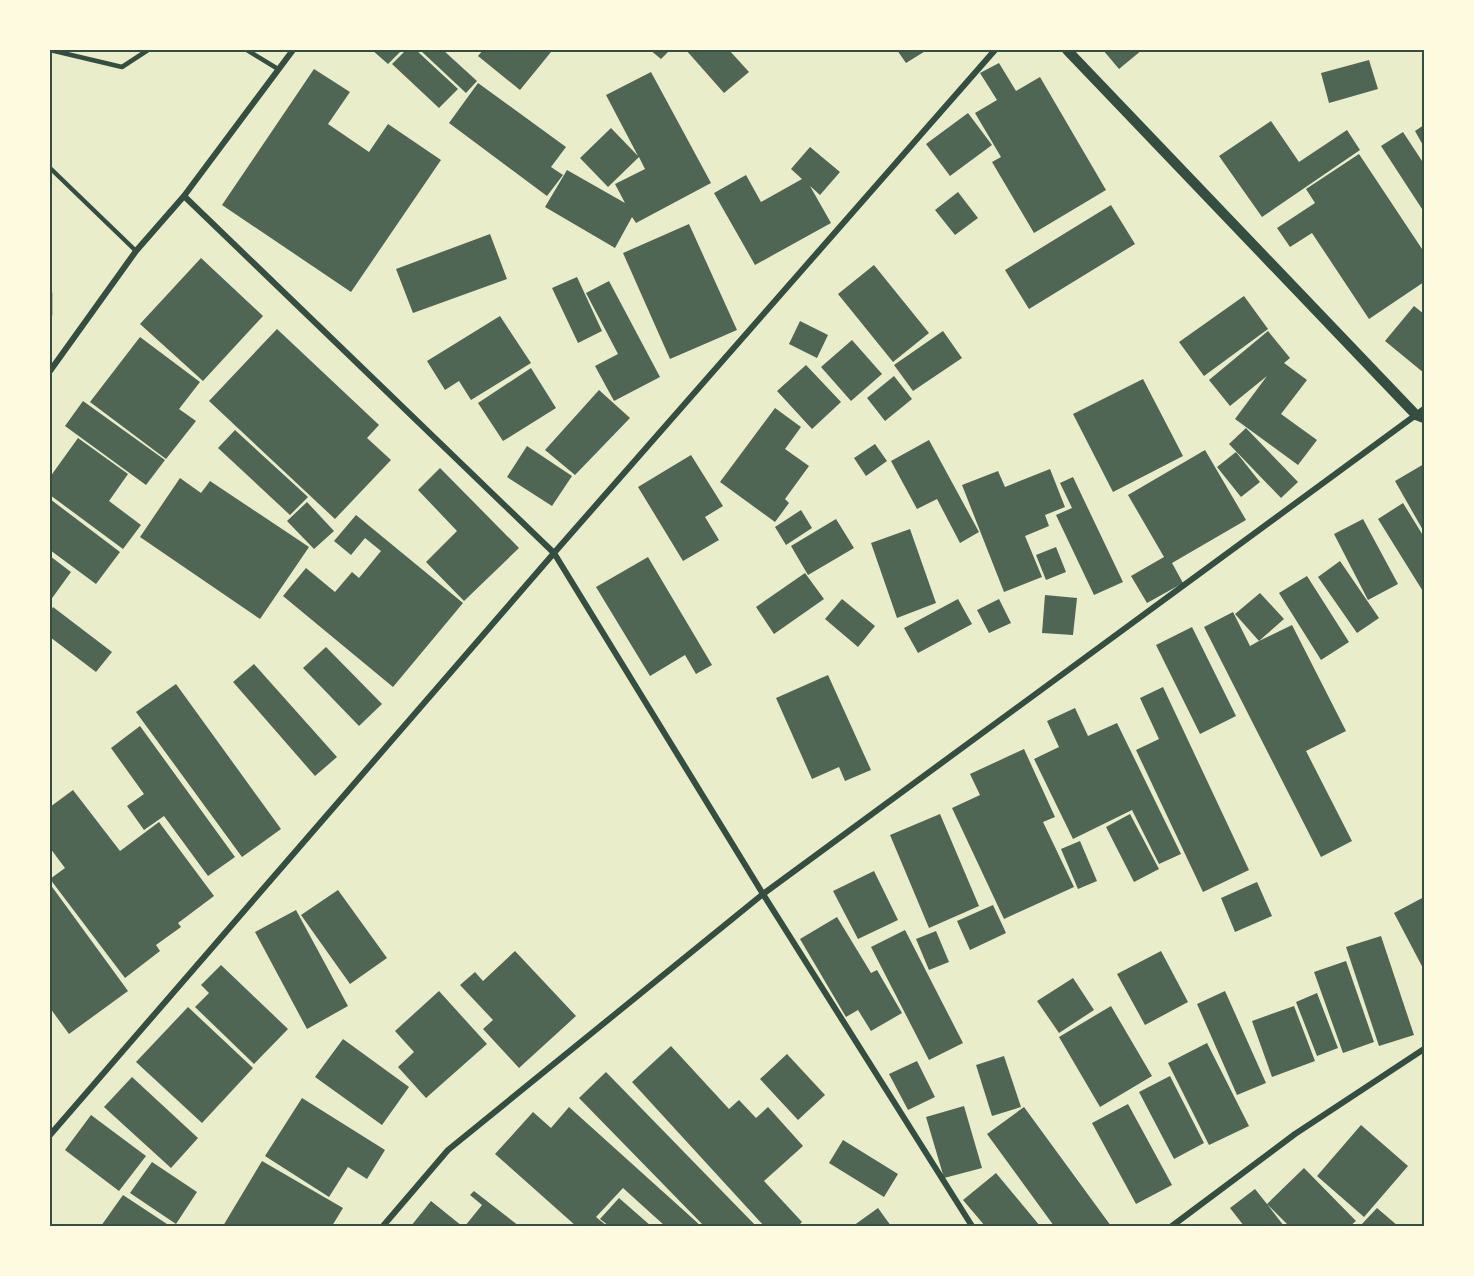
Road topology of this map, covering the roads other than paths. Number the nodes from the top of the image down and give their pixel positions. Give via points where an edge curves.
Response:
1 (50, 50) edge
2 (148, 50) edge
3 (247, 50) edge
4 (293, 50) edge
5 (995, 50) edge
6 (1067, 50) edge
7 (278, 69) junction
8 (50, 168) edge
9 (184, 196) junction
10 (136, 251) junction
11 (50, 293) edge
12 (50, 315) edge
13 (50, 371) edge
14 (1422, 414) edge
15 (554, 553) junction
16 (763, 894) junction
17 (1425, 1049) edge
18 (50, 1135) edge
19 (383, 1227) edge
20 (972, 1227) edge
21 (1173, 1227) edge

1 - 2 lane via 122,67
3 - 7 lane
4 - 7 street
5 - 15 street
6 - 14 street
7 - 9 street
8 - 10 lane
9 - 10 street
9 - 15 street
10 - 13 street
11 - 12 lane
14 - 16 street
15 - 16 street
15 - 18 street
16 - 19 street via 448,1150
16 - 20 street
17 - 21 street via 1295,1134

